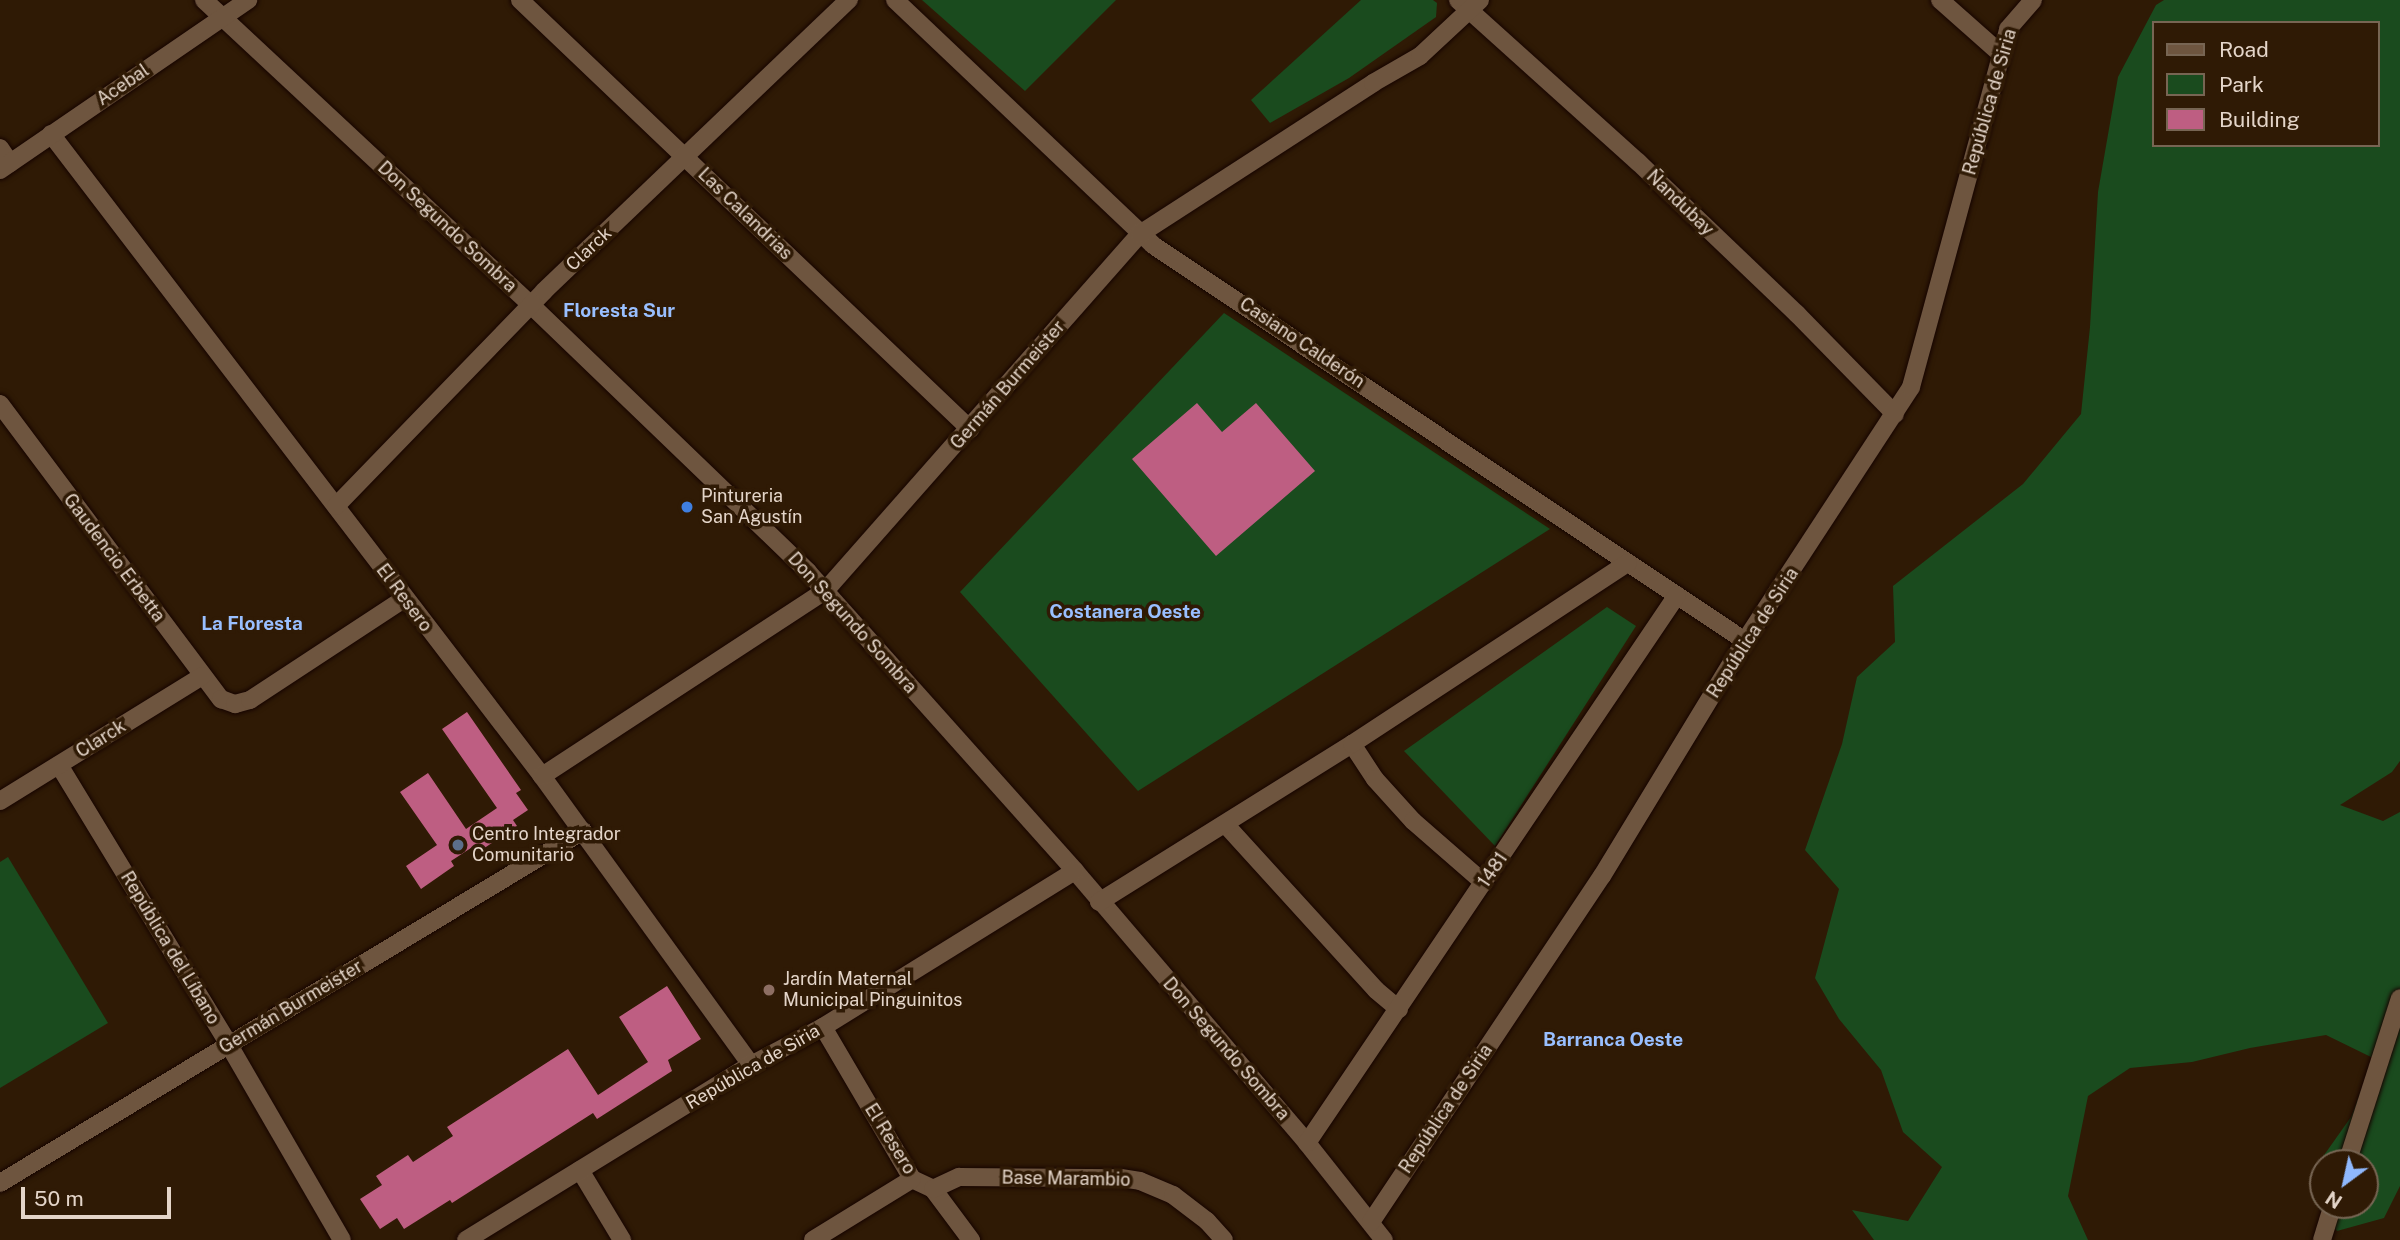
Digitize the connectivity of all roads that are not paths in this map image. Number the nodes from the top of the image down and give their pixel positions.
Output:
1 (204, 0) edge
2 (247, 0) edge
3 (520, 0) edge
4 (849, 0) edge
5 (895, 0) edge
6 (1940, 0) edge
7 (2033, 0) edge
8 (1469, 4) edge
9 (221, 18) junction
10 (2001, 54) junction
11 (51, 134) junction
12 (687, 157) junction
13 (3, 160) edge
14 (1140, 234) junction
15 (531, 305) junction
16 (0, 404) edge
17 (1895, 414) junction
18 (970, 429) junction
19 (336, 506) junction
20 (1628, 563) junction
21 (825, 591) junction
22 (1676, 594) junction
23 (404, 599) junction
24 (1745, 641) junction
25 (202, 676) junction
26 (1352, 744) junction
27 (59, 765) junction
28 (542, 776) junction
29 (0, 801) edge
30 (1225, 824) junction
31 (583, 831) junction
32 (1075, 872) junction
33 (1484, 883) junction
34 (1099, 902) junction
35 (2400, 998) edge
36 (1399, 1009) junction
37 (823, 1027) junction
38 (229, 1045) junction
39 (751, 1065) junction
40 (1307, 1143) junction
41 (2351, 1149) edge
42 (580, 1170) junction
43 (912, 1179) junction
44 (0, 1183) edge
45 (933, 1189) junction
46 (2329, 1219) edge
47 (1371, 1222) junction
48 (342, 1240) edge
49 (466, 1240) edge
50 (622, 1240) edge
51 (813, 1240) edge
52 (971, 1240) edge
53 (1224, 1240) edge
54 (1384, 1240) edge
55 (2322, 1240) edge

1 - 9 street, Don Segundo Sombra
2 - 9 street, Acebal
3 - 12 street, Las Calandrias
4 - 12 street, Clarck
5 - 14 street, Casiano Calderón
6 - 10 street
7 - 10 street, República de Siria
8 - 14 street, Germán Burmeister
8 - 17 street, Ñandubay
9 - 11 street, Acebal
9 - 15 street, Don Segundo Sombra
10 - 17 street, República de Siria
11 - 13 street, Acebal
11 - 19 street, El Resero
12 - 15 street, Clarck
12 - 18 street, Las Calandrias
14 - 18 street, Germán Burmeister
14 - 20 street, Casiano Calderón
15 - 19 street, Clarck
15 - 21 street, Don Segundo Sombra
16 - 25 street, Gaudencio Erbetta
17 - 24 street, República de Siria
18 - 21 street, Germán Burmeister
19 - 23 street, El Resero
20 - 22 street, Casiano Calderón
20 - 26 street
21 - 28 street, Germán Burmeister
21 - 32 street, Don Segundo Sombra
22 - 24 street, Casiano Calderón
22 - 33 street, 1481
23 - 25 street, Gaudencio Erbetta
23 - 28 street, El Resero
24 - 47 street, República de Siria
25 - 27 street, Clarck
26 - 30 street
26 - 33 street
27 - 29 street, Clarck
27 - 38 street, República del Líbano
28 - 31 street, El Resero
30 - 34 street
30 - 36 street
31 - 38 street, Germán Burmeister
31 - 39 street, El Resero
32 - 34 street, Don Segundo Sombra
32 - 37 street, República de Siria
33 - 36 street, 1481
34 - 40 street, Don Segundo Sombra
35 - 41 street
36 - 40 street, 1481
37 - 39 street, República de Siria
37 - 43 street, El Resero
38 - 44 street, Germán Burmeister
38 - 48 street, República del Líbano
39 - 42 street, República de Siria
40 - 47 street, Don Segundo Sombra
42 - 49 street, República de Siria
42 - 50 street
43 - 45 street, El Resero
43 - 51 street
45 - 52 street, El Resero
45 - 53 street, Base Marambio
46 - 55 street
47 - 54 street, Don Segundo Sombra

